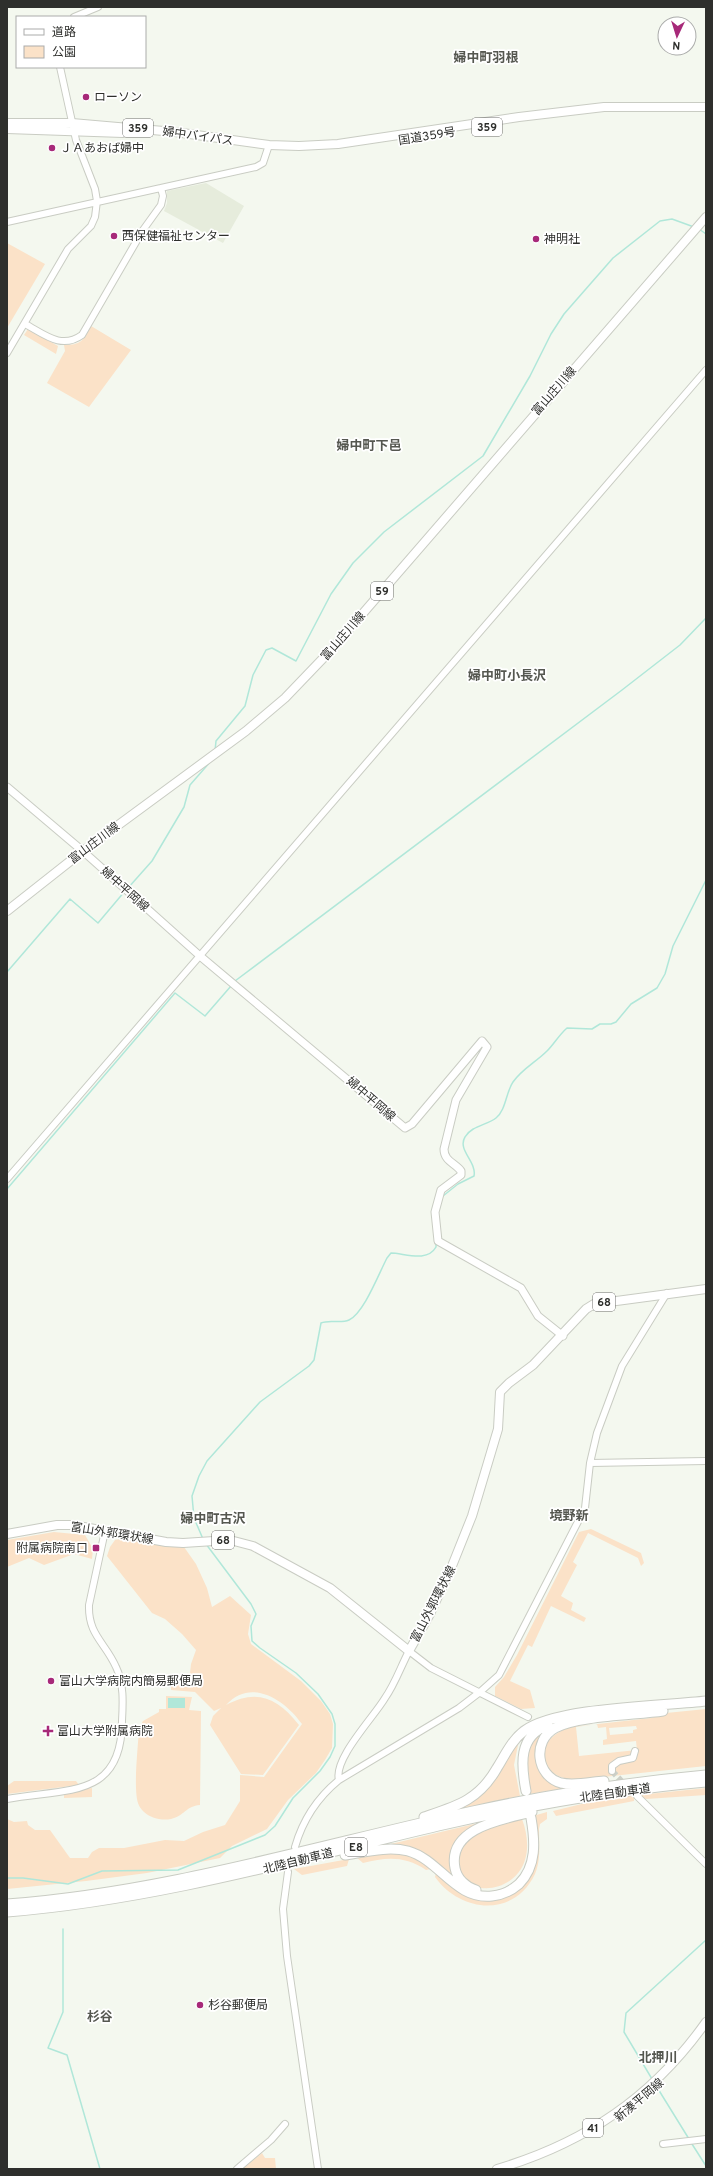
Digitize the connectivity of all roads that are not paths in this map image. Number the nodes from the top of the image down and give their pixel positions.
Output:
1 (98, 7) edge
2 (76, 16) edge
3 (60, 68) edge
4 (706, 107) edge
5 (706, 112) edge
6 (7, 123) edge
7 (73, 126) junction
8 (7, 128) edge
9 (268, 148) junction
10 (161, 188) junction
11 (97, 201) junction
12 (706, 217) edge
13 (7, 222) edge
14 (25, 324) junction
15 (7, 353) edge
16 (706, 370) edge
17 (7, 787) edge
18 (83, 851) junction
19 (7, 911) edge
20 (200, 956) junction
21 (7, 1179) edge
22 (706, 1289) edge
23 (667, 1293) junction
24 (563, 1336) junction
25 (706, 1461) edge
26 (590, 1463) junction
27 (105, 1531) junction
28 (7, 1534) edge
29 (409, 1651) junction
30 (480, 1692) junction
31 (706, 1702) edge
32 (706, 1706) edge
33 (528, 1717) dead end
34 (547, 1720) junction
35 (575, 1722) junction
36 (635, 1751) dead end
37 (612, 1771) dead end
38 (706, 1774) edge
39 (339, 1780) junction
40 (706, 1782) edge
41 (592, 1796) junction
42 (637, 1796) dead end
43 (7, 1799) edge
44 (348, 1841) junction
45 (295, 1847) dead end
46 (706, 1864) edge
47 (288, 1872) dead end
48 (233, 1876) junction
49 (7, 1904) edge
50 (7, 1912) edge
51 (706, 2022) edge
52 (706, 2031) edge
53 (285, 2124) dead end
54 (706, 2139) edge
55 (663, 2144) dead end
56 (237, 2169) edge
57 (318, 2169) edge
58 (497, 2169) edge
59 (514, 2169) edge

1 - 2 street
3 - 7 street
4 - 9 main road, 国道359号 / 359
5 - 9 main road, 国道359号 / 359
6 - 7 main road, 婦中バイパス / 359
7 - 8 main road, 婦中バイパス / 359
7 - 9 main road, 婦中バイパス / 359
7 - 11 street
9 - 10 street
10 - 11 street
10 - 14 street
11 - 13 street
11 - 14 street
12 - 18 main road, 富山庄川線 / 59
14 - 15 street
16 - 20 street
17 - 18 main road, 婦中平岡線
18 - 19 main road, 富山庄川線 / 59
18 - 20 main road, 婦中平岡線
20 - 21 street
20 - 24 main road, 婦中平岡線
22 - 23 main road, 富山外郭環状線 / 68
23 - 24 main road, 富山外郭環状線 / 68
23 - 26 street
24 - 29 main road, 富山外郭環状線 / 68
25 - 26 street
26 - 30 street
27 - 28 main road, 富山外郭環状線 / 68
27 - 29 main road, 富山外郭環状線 / 68
27 - 43 street
29 - 30 street
29 - 39 street
30 - 33 street
30 - 39 street
31 - 34 highway
32 - 35 highway
34 - 35 highway
34 - 44 highway
35 - 38 highway
36 - 37 street
38 - 44 highway, 北陸自動車道 / E8
39 - 45 street
40 - 41 highway, 北陸自動車道 / E8
41 - 48 highway, 北陸自動車道 / E8
41 - 48 highway
42 - 46 street
44 - 49 highway, 北陸自動車道 / E8
47 - 57 street
48 - 50 highway, 北陸自動車道 / E8
51 - 58 main road, 新湊平岡線 / 41
52 - 59 main road, 新湊平岡線 / 41
53 - 56 street
54 - 55 street

